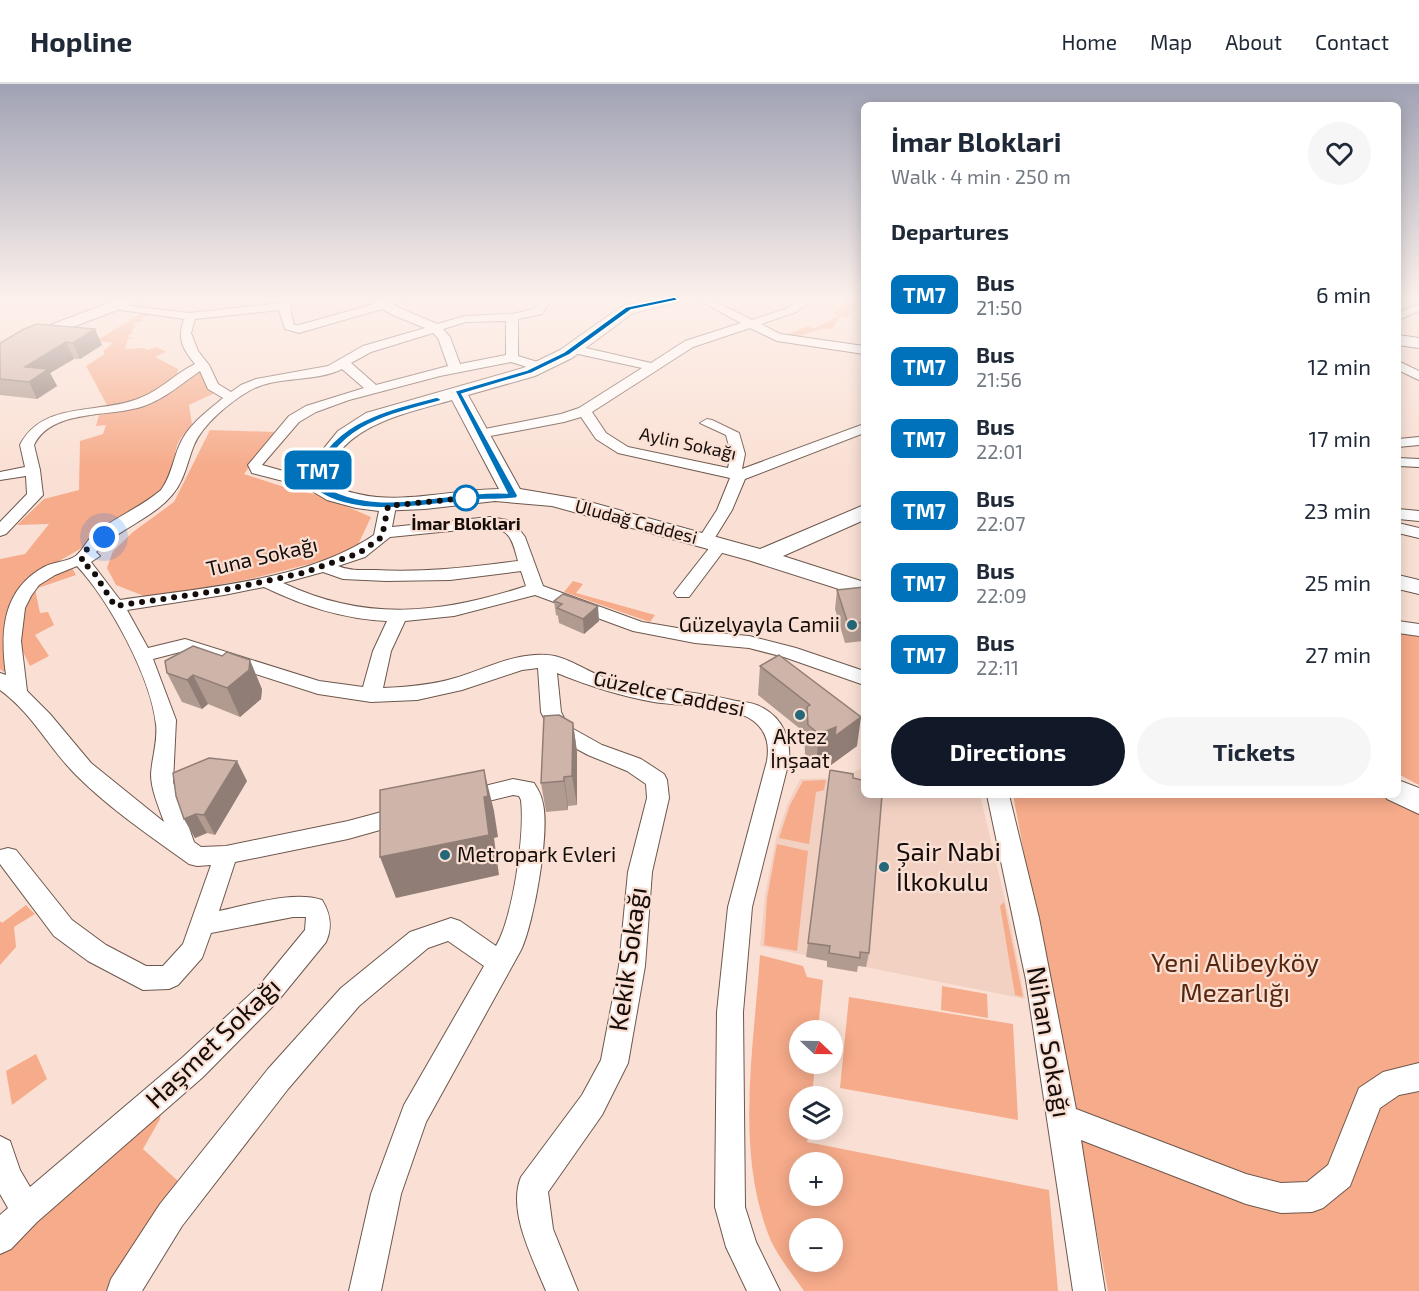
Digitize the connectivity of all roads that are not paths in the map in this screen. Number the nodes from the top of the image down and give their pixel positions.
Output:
1 (195, 355) edge
2 (352, 355) edge
3 (451, 355) edge
4 (561, 355) edge
5 (601, 355) edge
6 (671, 355) edge
7 (512, 358) joint
8 (343, 363) junction
9 (203, 365) junction
10 (540, 367) junction
11 (653, 367) junction
12 (1401, 367) edge
13 (455, 368) junction
14 (1419, 376) edge
15 (373, 389) junction
16 (458, 393) junction
17 (231, 398) junction
18 (584, 411) junction
19 (707, 423) dead end
20 (861, 429) edge
21 (480, 434) junction
22 (1401, 462) edge
23 (1419, 463) edge
24 (33, 470) junction
25 (735, 475) junction
26 (0, 476) edge
27 (314, 484) junction
28 (513, 496) junction
29 (388, 506) junction
30 (861, 513) edge
31 (1401, 514) edge
32 (1419, 516) edge
33 (1401, 529) edge
34 (0, 531) edge
35 (382, 533) junction
36 (1419, 533) edge
37 (712, 543) junction
38 (762, 556) junction
39 (81, 561) junction
40 (526, 565) junction
41 (325, 567) junction
42 (268, 582) junction
43 (1401, 583) edge
44 (1419, 587) edge
45 (535, 589) junction
46 (861, 589) edge
47 (682, 593) dead end
48 (115, 606) junction
49 (399, 614) junction
50 (1401, 627) edge
51 (1419, 630) edge
52 (142, 656) junction
53 (546, 661) junction
54 (861, 677) edge
55 (9, 687) edge
56 (371, 695) junction
57 (1401, 793) edge
58 (999, 798) edge
59 (1419, 802) edge
60 (183, 845) junction
61 (226, 855) junction
62 (8, 856) dead end
63 (204, 924) junction
64 (500, 963) junction
65 (1419, 1077) edge
66 (1063, 1119) junction
67 (0, 1151) edge
68 (26, 1212) junction
69 (0, 1238) edge
70 (123, 1291) edge
71 (365, 1291) edge
72 (562, 1291) edge
73 (764, 1291) edge
74 (1089, 1291) edge

1 - 9 street
2 - 8 street
3 - 13 street
4 - 10 main road
5 - 11 street
6 - 11 street
7 - 10 street
7 - 13 street
8 - 15 street
8 - 17 street
9 - 17 street
9 - 24 street
10 - 16 main road
11 - 18 street
12 - 14 street
13 - 15 street
15 - 27 street
16 - 21 main road
16 - 27 main road
17 - 39 street
18 - 21 street
18 - 25 street, Aylin Sokağı
19 - 25 street
20 - 25 street, Aylin Sokağı
21 - 28 main road
22 - 23 street
24 - 26 street
24 - 34 street
25 - 37 street
27 - 29 main road, Uludağ Caddesi
28 - 29 main road, Uludağ Caddesi
28 - 37 main road, Uludağ Caddesi
29 - 35 street
30 - 38 main road
31 - 32 street
33 - 36 street
35 - 40 street
35 - 41 street, Tuna Sokağı
37 - 38 main road, Uludağ Caddesi
37 - 47 street
38 - 46 main road, Uludağ Caddesi
39 - 48 street
39 - 55 street
40 - 41 street
40 - 45 street
41 - 42 street, Tuna Sokağı
42 - 48 street, Tuna Sokağı
42 - 49 street
43 - 44 main road
45 - 49 street
45 - 54 street
48 - 52 street
49 - 56 street
50 - 51 street
52 - 56 street, Güzelce Caddesi
52 - 60 street
53 - 56 street, Güzelce Caddesi
53 - 72 street, Kekik Sokağı
53 - 73 street, Güzelce Caddesi
55 - 60 street
57 - 59 main road
58 - 66 street, Nihan Sokağı
60 - 61 street
61 - 63 street
61 - 64 street
62 - 63 street
63 - 68 street, Haşmet Sokağı
64 - 70 street
64 - 71 street
65 - 66 street
66 - 74 street, Nihan Sokağı
67 - 68 street
68 - 69 street, Haşmet Sokağı

